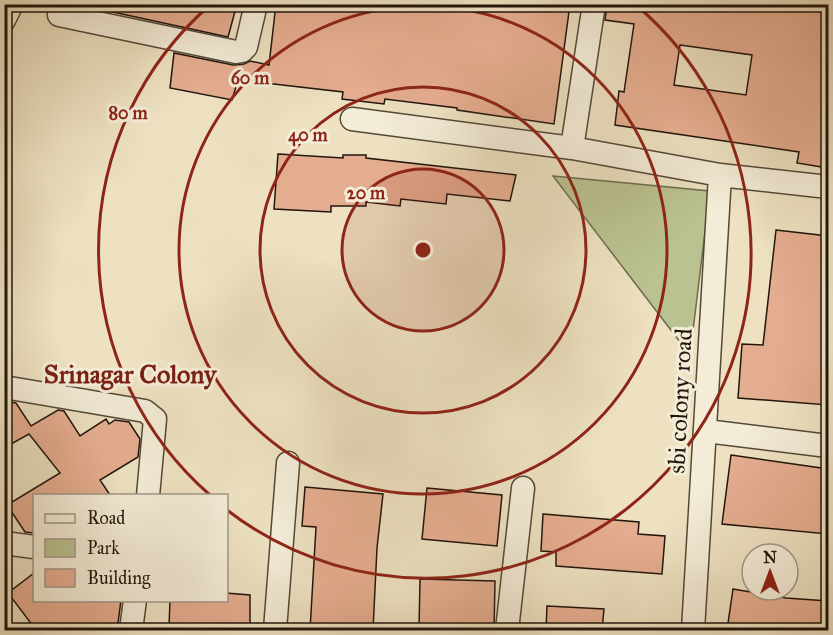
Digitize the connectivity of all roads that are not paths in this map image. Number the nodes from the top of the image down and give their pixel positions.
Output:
1 (12, 4) edge
2 (256, 4) edge
3 (594, 4) edge
4 (59, 15) dead end
5 (4, 20) edge
6 (352, 119) dead end
7 (572, 148) junction
8 (720, 175) junction
9 (828, 188) edge
10 (4, 387) edge
11 (705, 431) junction
12 (828, 446) edge
13 (288, 463) dead end
14 (523, 488) dead end
15 (148, 494) edge
16 (4, 543) edge
17 (33, 547) edge
18 (135, 602) edge
19 (131, 630) edge
20 (275, 630) edge
21 (507, 630) edge
22 (693, 630) edge

1 - 5 street
2 - 4 street
3 - 7 street
6 - 7 street
7 - 8 street
8 - 9 street
8 - 11 street, sbi colony road
10 - 15 street
11 - 12 street
11 - 22 street, sbi colony road
13 - 20 street
14 - 21 street
16 - 17 street
18 - 19 street

